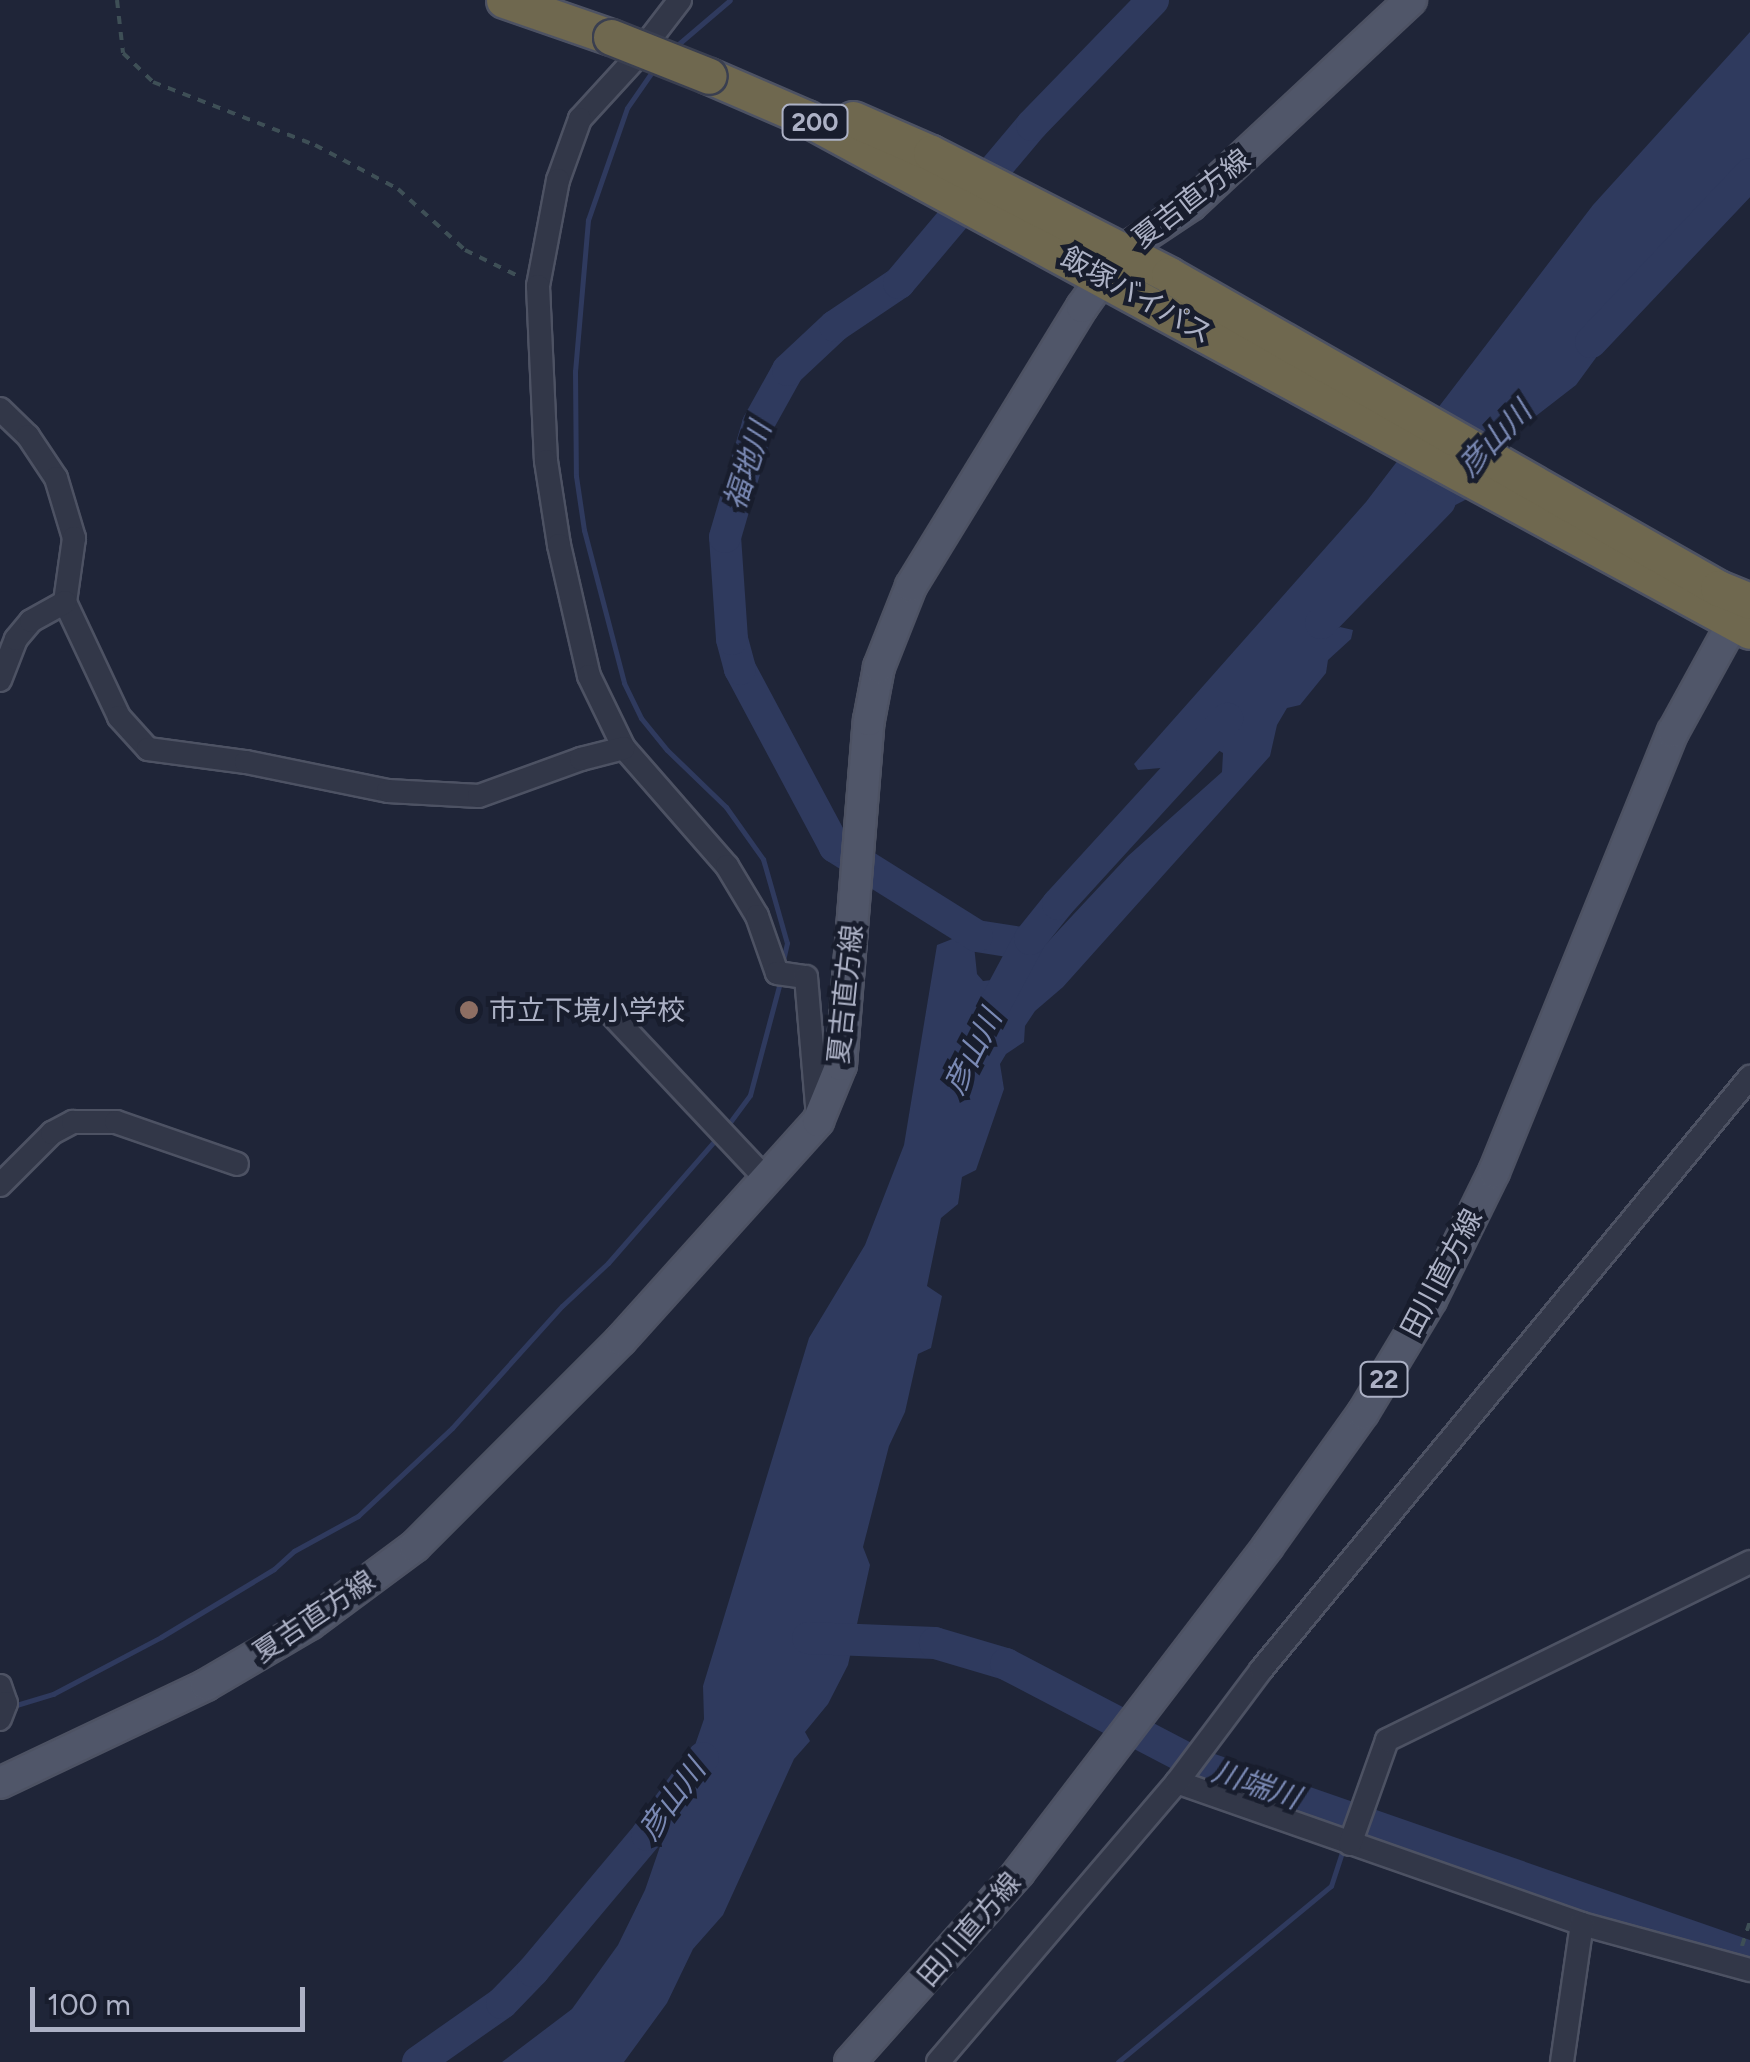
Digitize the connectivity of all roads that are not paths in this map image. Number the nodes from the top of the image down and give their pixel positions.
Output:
1 (504, 0) edge
2 (573, 0) edge
3 (680, 0) edge
4 (1411, 0) edge
5 (619, 30) junction
6 (1112, 264) junction
7 (0, 409) edge
8 (65, 602) junction
9 (1736, 606) edge
10 (0, 680) edge
11 (624, 748) junction
12 (612, 1016) dead end
13 (1750, 1078) edge
14 (818, 1121) junction
15 (237, 1164) dead end
16 (767, 1180) junction
17 (0, 1184) edge
18 (1750, 1562) edge
19 (0, 1686) edge
20 (0, 1719) edge
21 (1177, 1782) junction
22 (0, 1784) edge
23 (1350, 1844) junction
24 (1582, 1924) junction
25 (1744, 1969) edge
26 (850, 2062) edge
27 (938, 2062) edge
28 (1562, 2062) edge

1 - 5 highway, 200
2 - 5 highway, 200
3 - 11 street
4 - 6 main road, 夏吉直方線
5 - 6 highway, 200
6 - 9 highway, 200
6 - 14 main road, 夏吉直方線
7 - 8 street
8 - 10 street
8 - 11 street
9 - 26 main road, 田川直方線 / 22
11 - 14 street
12 - 16 street
13 - 21 street
14 - 16 main road, 夏吉直方線
15 - 17 street
16 - 22 main road, 夏吉直方線
18 - 23 street
19 - 20 street
21 - 23 street
21 - 27 street
23 - 24 street
24 - 25 street
24 - 28 street

